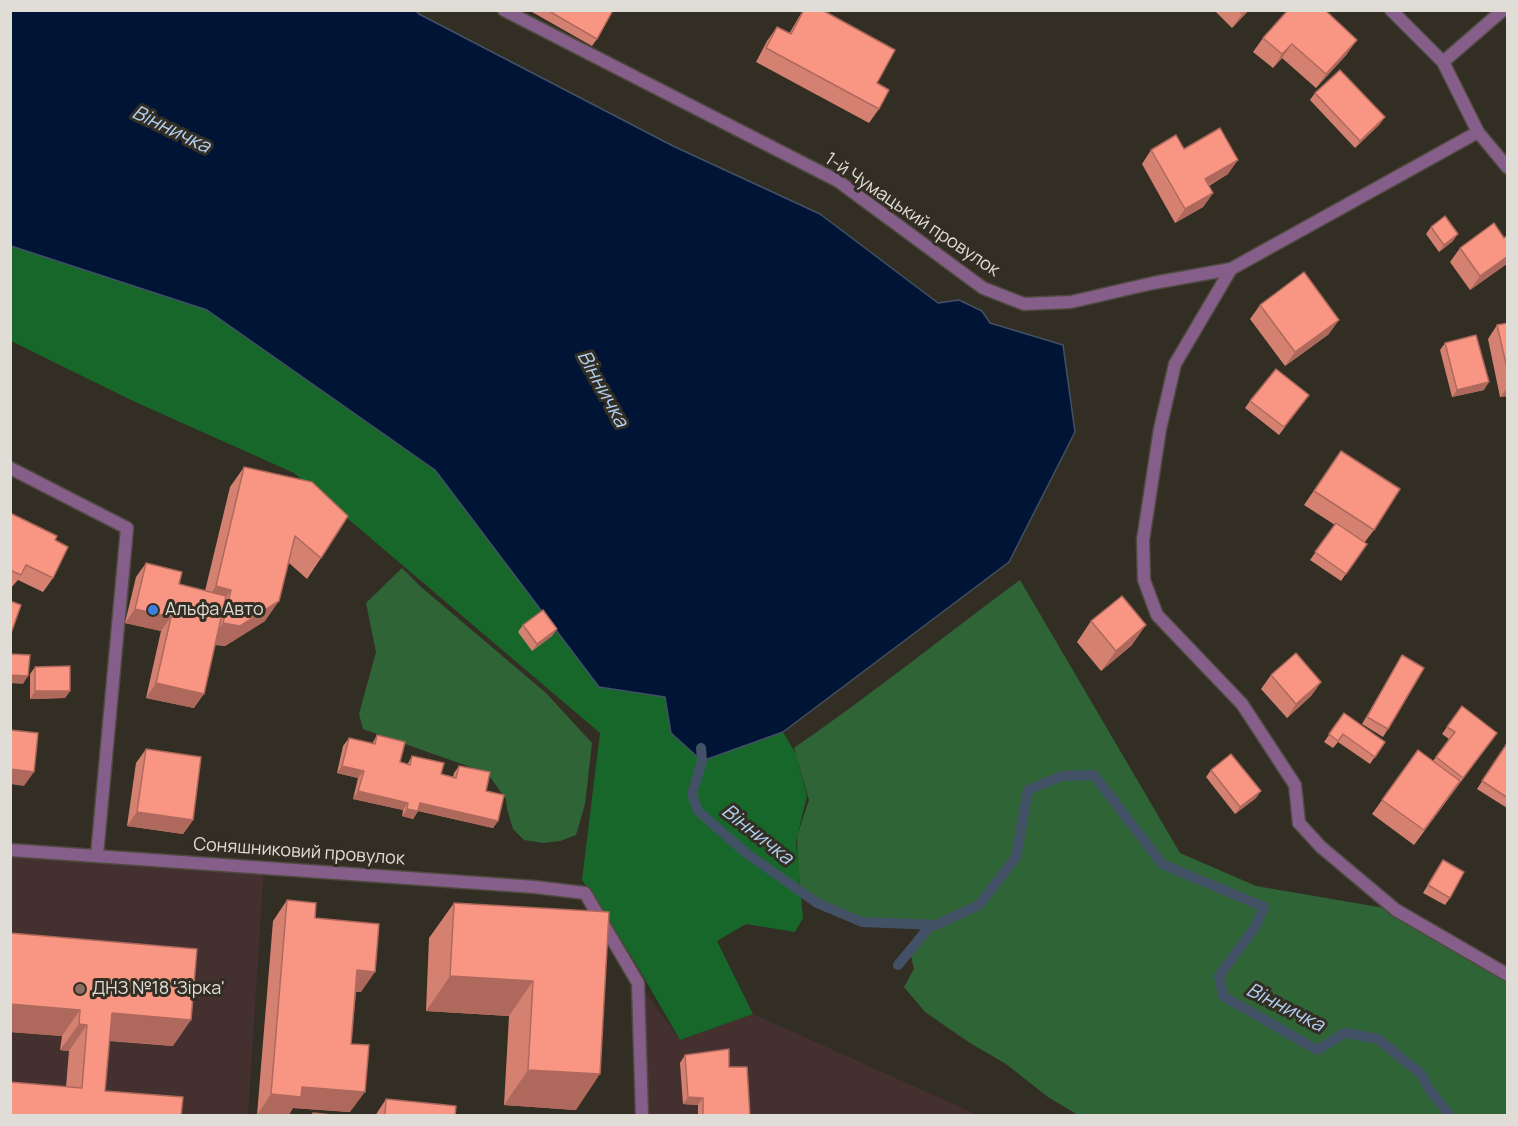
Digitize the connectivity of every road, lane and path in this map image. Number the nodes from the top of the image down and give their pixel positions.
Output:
1 (504, 10) edge
2 (1391, 10) edge
3 (1503, 10) edge
4 (1443, 62) junction
5 (1478, 132) junction
6 (1508, 168) edge
7 (1231, 269) junction
8 (10, 468) edge
9 (10, 850) edge
10 (97, 855) junction
11 (1508, 975) edge
12 (642, 1116) edge

1 - 7 street, 1-й Чумацький провулок
2 - 4 street
3 - 4 street
4 - 5 street
5 - 6 street
5 - 7 street, 1-й Чумацький провулок
7 - 11 street
8 - 10 street
9 - 10 street, Соняшниковий провулок
10 - 12 street, Соняшниковий провулок

